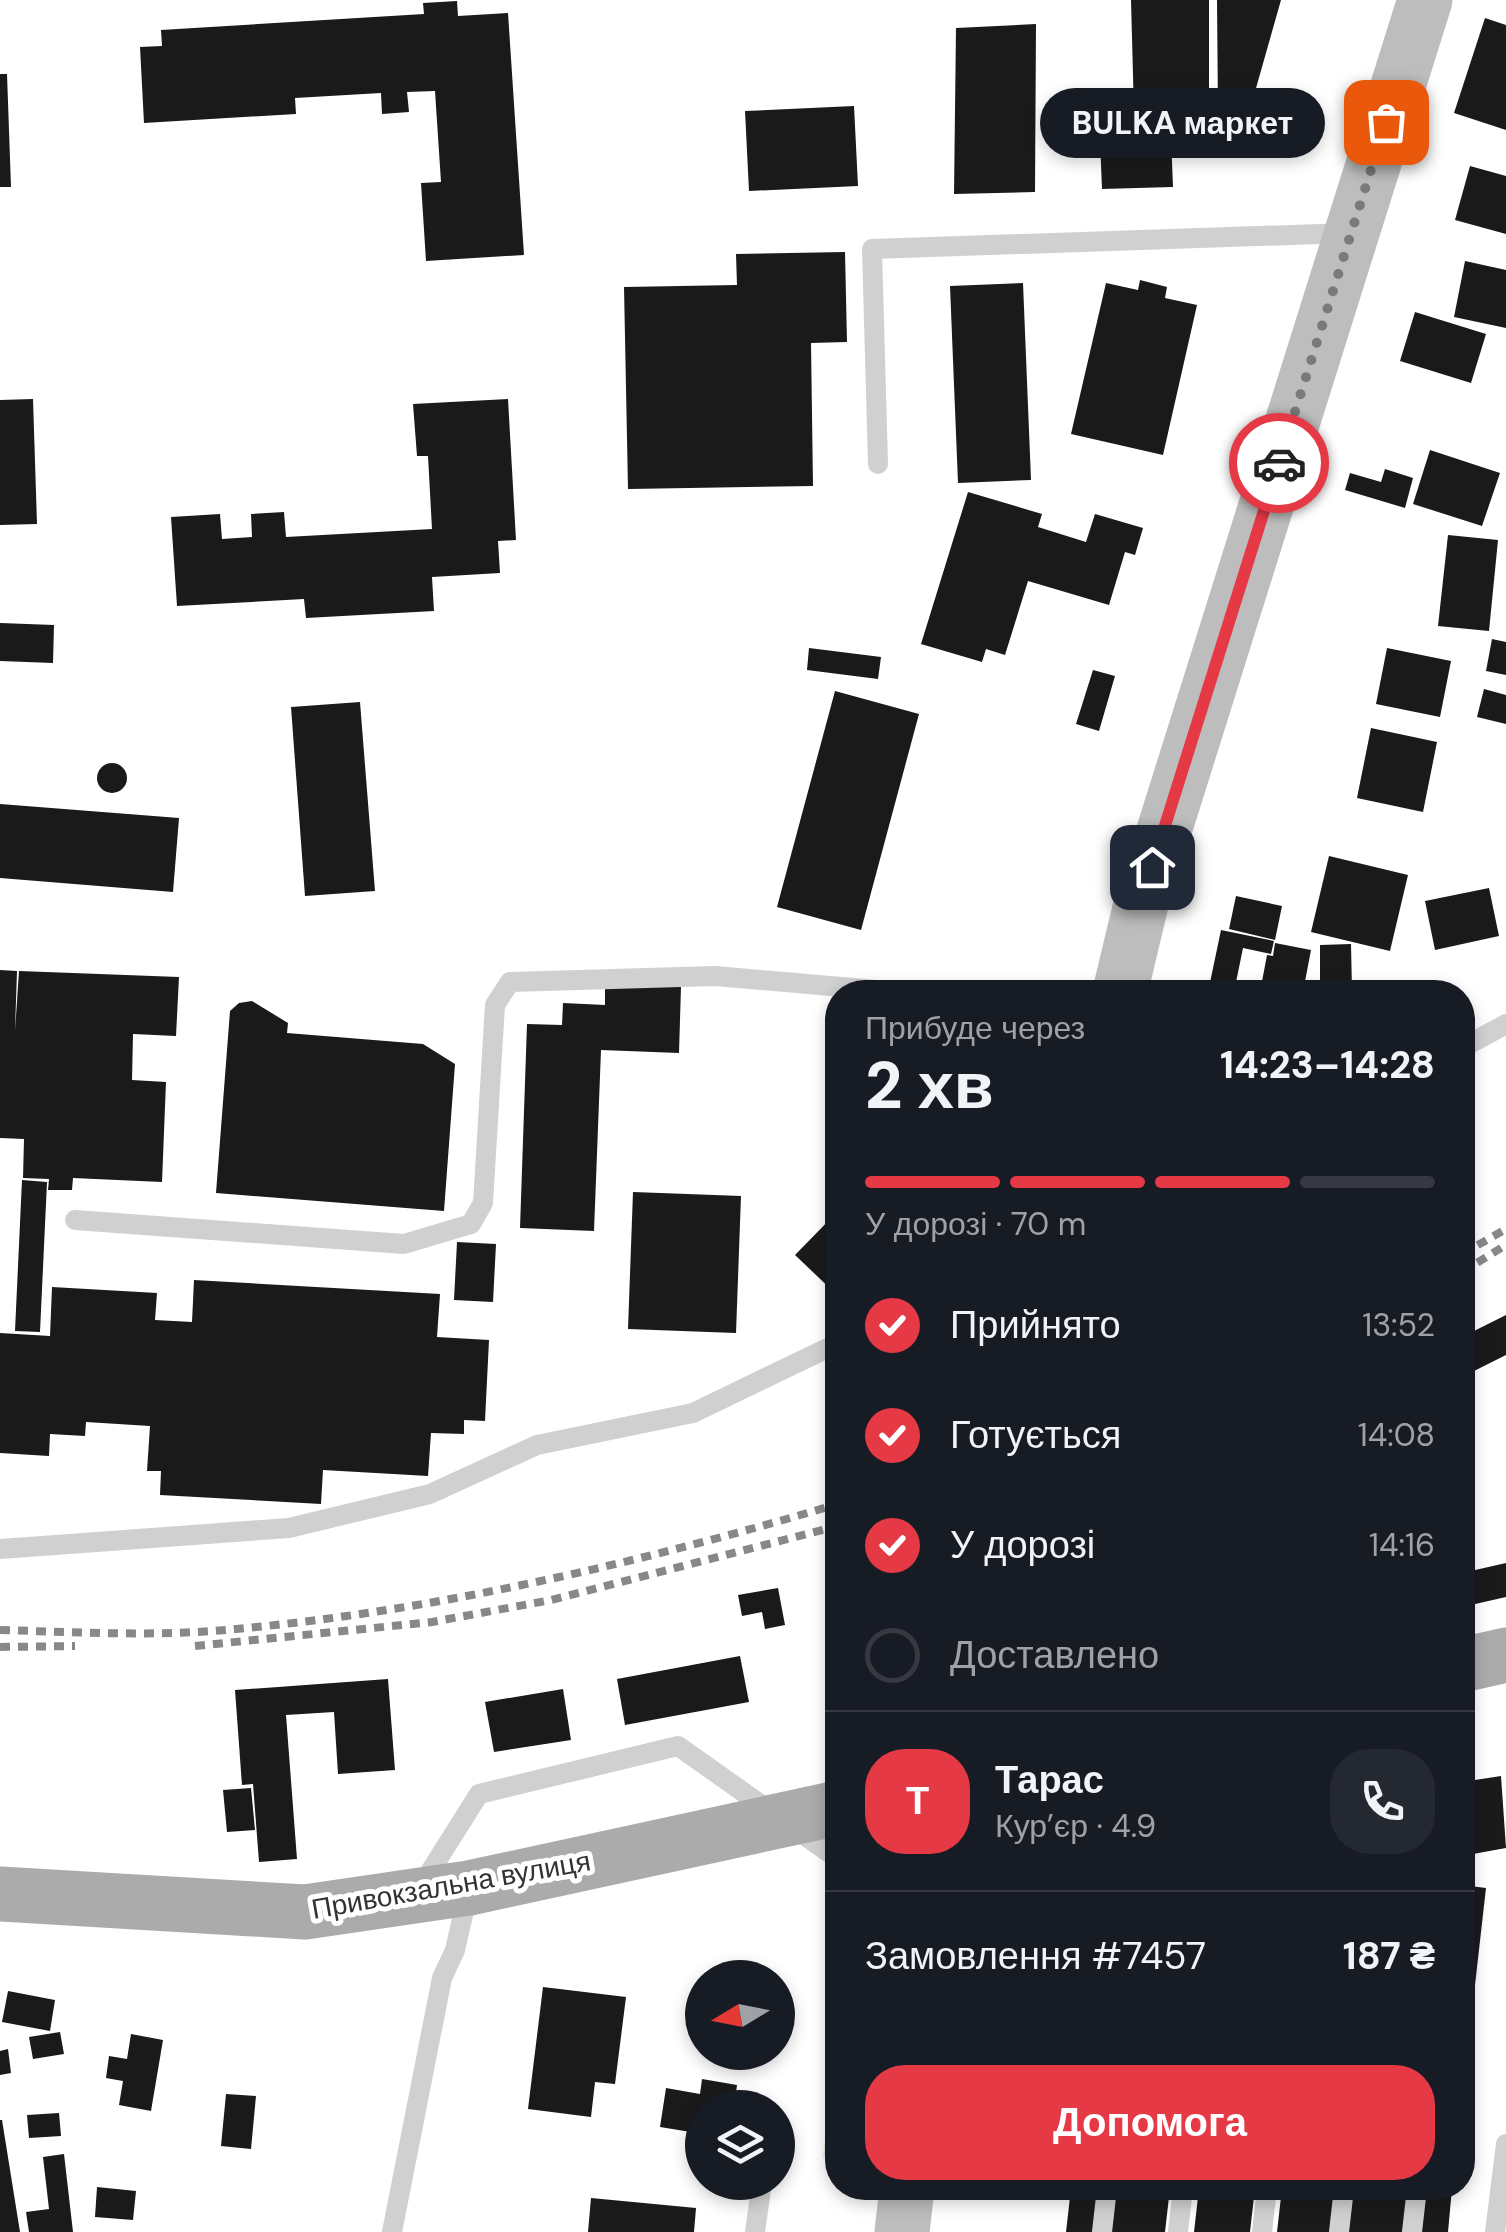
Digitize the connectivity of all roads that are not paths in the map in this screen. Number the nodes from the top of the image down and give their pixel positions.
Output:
1 (1425, 0) edge
2 (1351, 233) junction
3 (878, 464) dead end
4 (1123, 980) edge
5 (825, 986) edge
6 (1506, 1024) edge
7 (1475, 1041) edge
8 (76, 1220) dead end
9 (825, 1350) edge
10 (0, 1550) edge
11 (1506, 1657) edge
12 (1475, 1663) edge
13 (825, 1811) edge
14 (780, 1821) junction
15 (825, 1850) edge
16 (470, 1888) junction
17 (0, 1894) edge
18 (415, 1896) junction
19 (1506, 2144) edge
20 (759, 2200) edge
21 (906, 2200) edge
22 (1106, 2200) edge
23 (1182, 2200) edge
24 (1266, 2200) edge
25 (1343, 2200) edge
26 (1416, 2200) edge
27 (392, 2232) edge
28 (755, 2232) edge
29 (902, 2232) edge
30 (1102, 2232) edge
31 (1178, 2232) edge
32 (1262, 2232) edge
33 (1340, 2232) edge
34 (1412, 2232) edge
35 (1495, 2232) edge

1 - 2 main road
2 - 3 lane
2 - 4 main road
5 - 8 lane
6 - 7 lane
9 - 10 lane
11 - 12 main road
13 - 14 main road, Привокзальна вулиця
14 - 15 lane
14 - 16 main road, Привокзальна вулиця
14 - 18 lane
16 - 18 main road, Привокзальна вулиця
16 - 27 lane
17 - 18 main road, Привокзальна вулиця
19 - 35 lane
20 - 28 lane
21 - 29 main road
22 - 30 lane
23 - 31 lane
24 - 32 lane
25 - 33 lane
26 - 34 lane

